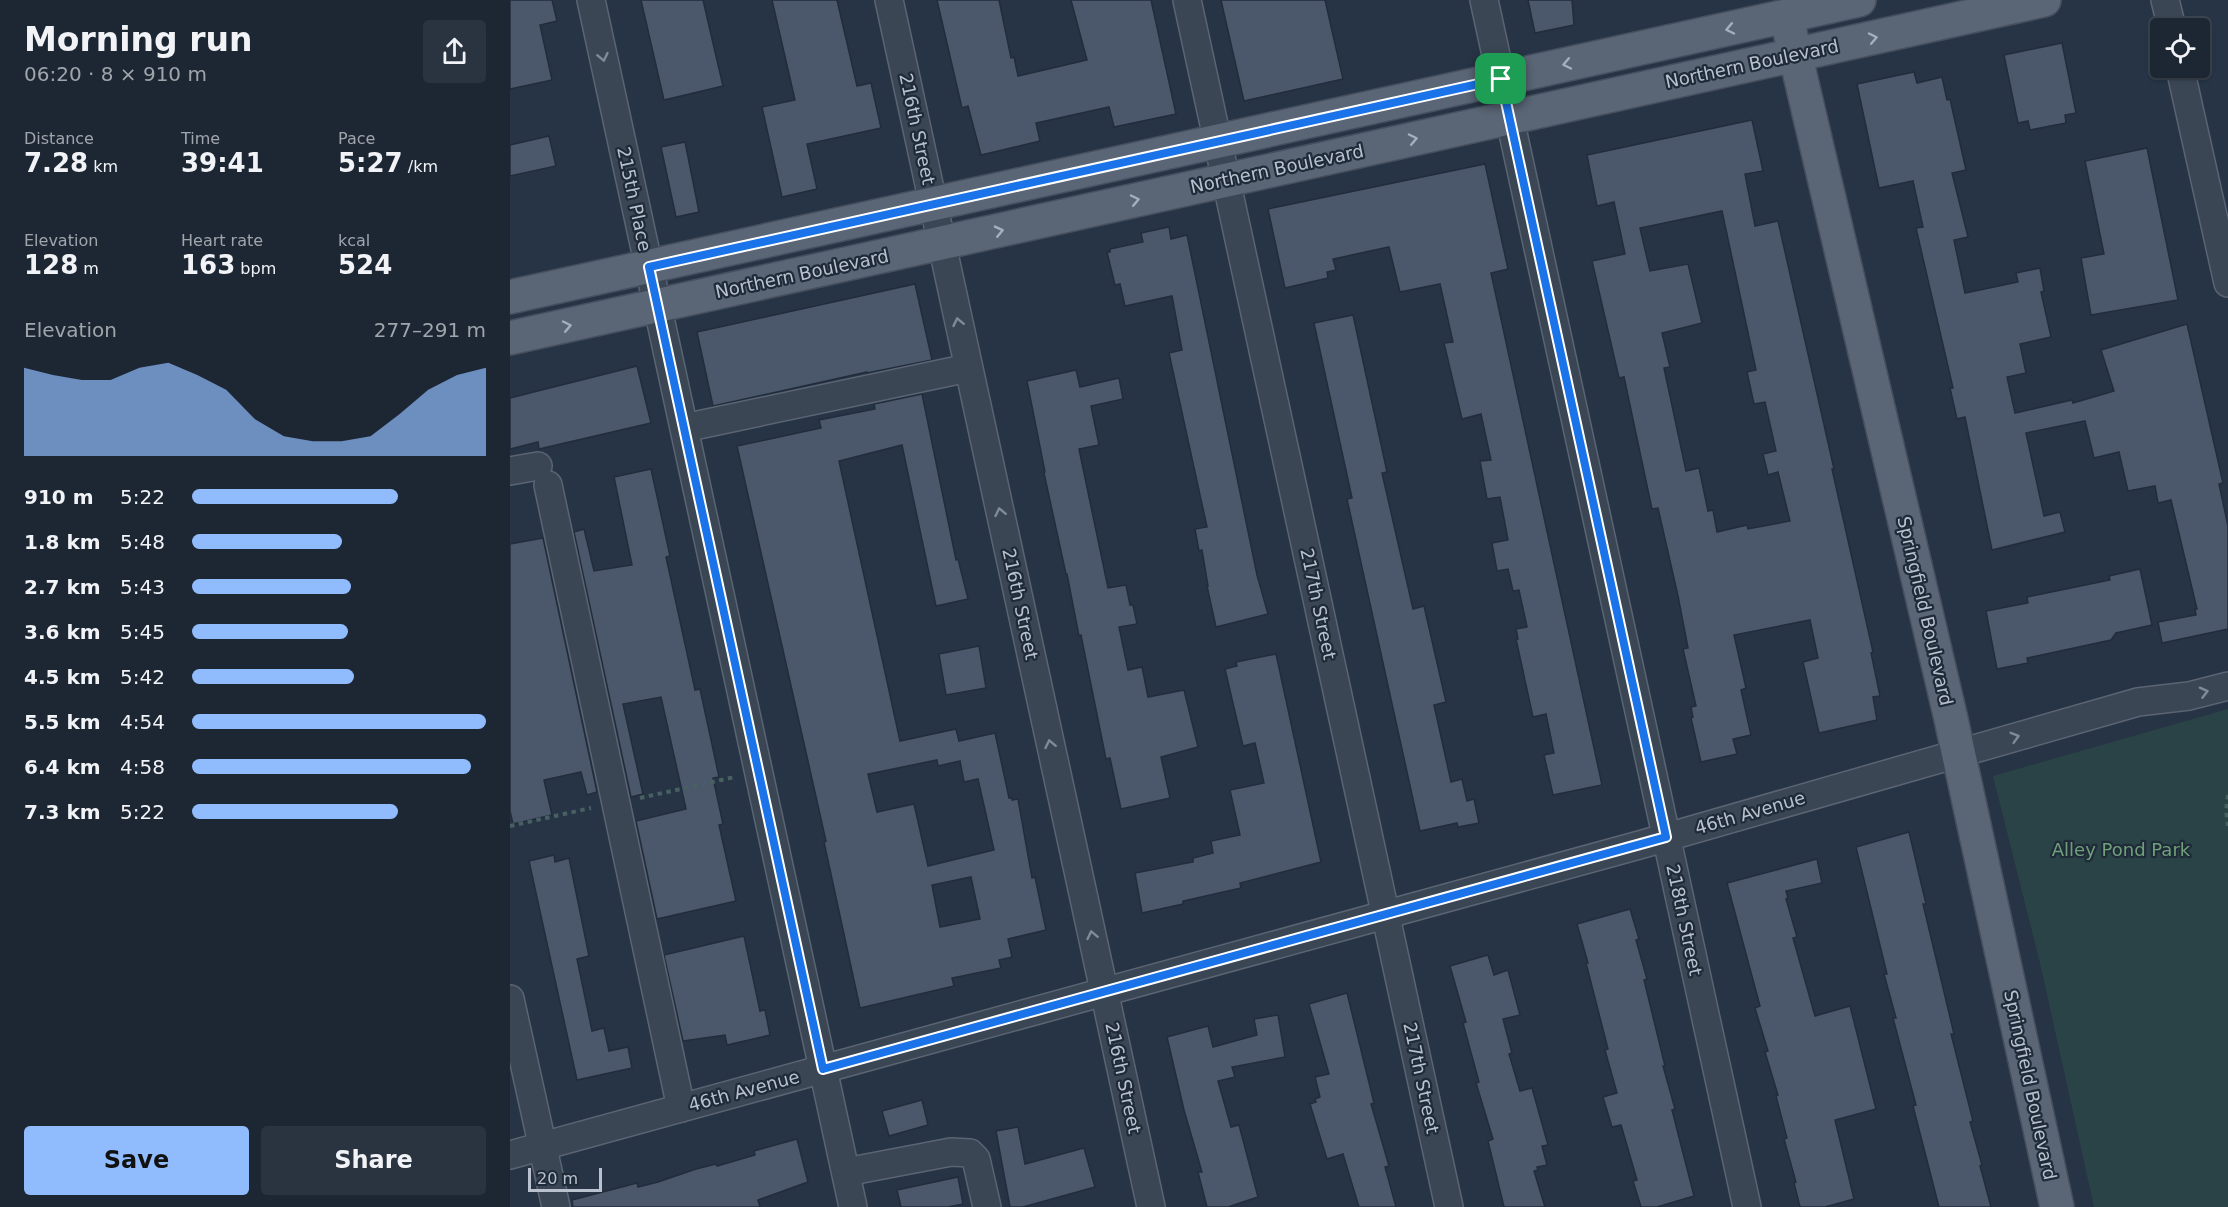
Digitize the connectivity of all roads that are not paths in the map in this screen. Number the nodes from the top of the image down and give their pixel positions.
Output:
1 (591, 0) edge
2 (889, 0) edge
3 (1187, 0) edge
4 (1484, 0) edge
5 (1859, 0) edge
6 (2044, 0) edge
7 (2165, 0) edge
8 (1785, 8) edge
9 (2170, 18) edge
10 (1795, 55) junction
11 (2182, 78) edge
12 (1501, 79) junction
13 (1510, 118) junction
14 (1217, 141) junction
15 (1226, 180) junction
16 (933, 204) junction
17 (942, 243) junction
18 (649, 267) junction
19 (2228, 283) edge
20 (510, 297) edge
21 (657, 306) junction
22 (510, 338) edge
23 (968, 368) junction
24 (684, 428) junction
25 (510, 471) edge
26 (2228, 686) edge
27 (1959, 754) junction
28 (1666, 837) junction
29 (1386, 915) junction
30 (1104, 992) junction
31 (510, 999) edge
32 (513, 1026) edge
33 (823, 1069) junction
34 (681, 1108) junction
35 (543, 1146) junction
36 (510, 1155) edge
37 (846, 1172) junction
38 (556, 1207) edge
39 (853, 1207) edge
40 (987, 1207) edge
41 (1151, 1207) edge
42 (1449, 1207) edge
43 (1747, 1207) edge
44 (2057, 1207) edge

1 -> 18 street, 215th Place
2 - 16 street, 216th Street
3 - 14 street, 217th Street
4 - 12 street, 218th Street
5 - 8 main road
10 -> 6 main road, Northern Boulevard
7 - 9 street
8 - 10 main road, Springfield Boulevard
8 -> 12 main road
10 - 13 main road, Northern Boulevard
10 - 27 main road, Springfield Boulevard
11 - 19 street
12 - 13 street, 218th Street
12 - 14 main road
15 -> 13 main road, Northern Boulevard
13 - 28 street, 218th Street
14 - 15 street, 217th Street
14 - 16 main road
17 -> 15 main road, Northern Boulevard
15 - 29 street, 217th Street
16 - 17 street, 216th Street
16 - 18 main road
17 - 21 main road, Northern Boulevard
23 -> 17 street, 216th Street
18 - 20 main road
18 - 21 street, 215th Place
22 -> 21 main road, Northern Boulevard
21 - 24 street, 215th Place
23 - 24 street
30 -> 23 street, 216th Street
24 - 33 street, 215th Place
25 - 34 street
27 -> 26 street, 46th Avenue
27 - 28 street, 46th Avenue
27 - 44 main road, Springfield Boulevard
28 - 29 street, 46th Avenue
28 - 43 street, 218th Street
29 - 30 street, 46th Avenue
29 - 42 street, 217th Street
30 - 33 street, 46th Avenue
30 - 41 street, 216th Street
31 - 32 street
32 - 35 street
33 - 34 street, 46th Avenue
33 - 37 street, 215th Place
34 - 35 street, 46th Avenue
35 - 36 street, 46th Avenue
35 - 38 street
37 - 39 street, 215th Place
37 - 40 street

